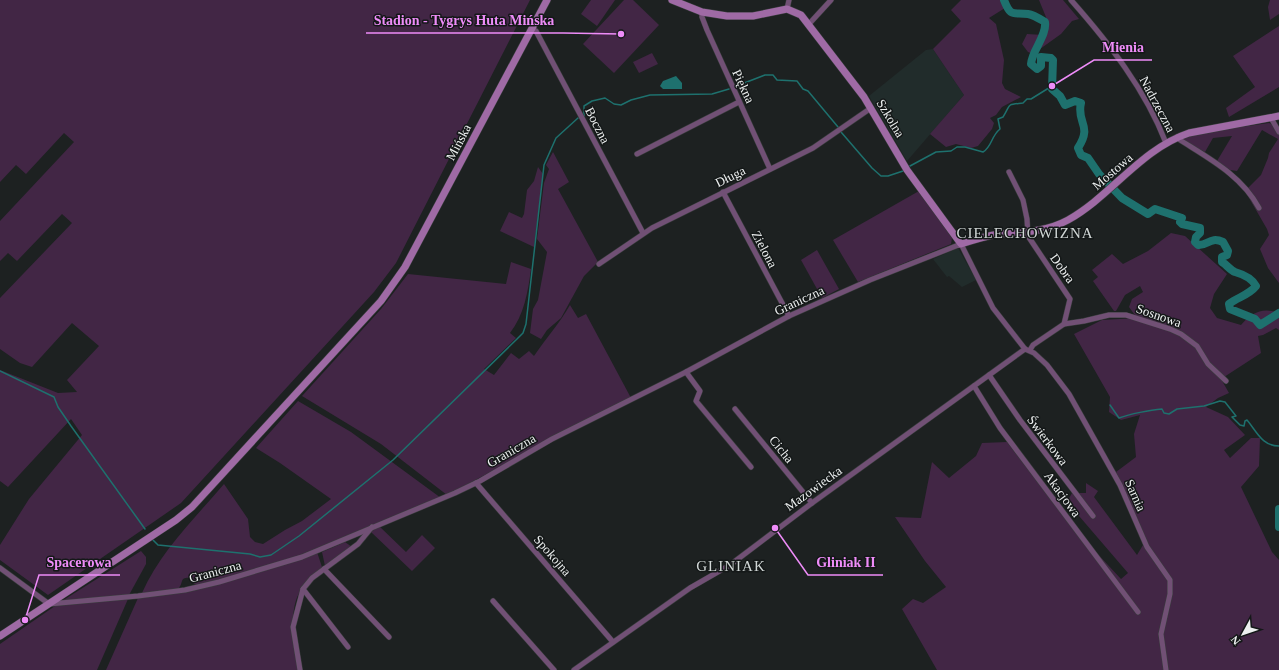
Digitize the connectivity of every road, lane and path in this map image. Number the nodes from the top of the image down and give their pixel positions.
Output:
1 (547, 0) edge
2 (672, 0) edge
3 (789, 0) edge
4 (831, 0) edge
5 (1071, 0) edge
6 (787, 9) junction
7 (702, 12) junction
8 (809, 24) junction
9 (532, 29) junction
10 (739, 102) junction
11 (871, 108) junction
12 (1279, 116) edge
13 (1271, 118) junction
14 (1279, 132) edge
15 (1177, 137) junction
16 (1166, 143) junction
17 (637, 154) dead end
18 (770, 169) junction
19 (1009, 172) dead end
20 (723, 192) junction
21 (1259, 208) dead end
22 (1028, 232) junction
23 (642, 233) junction
24 (960, 244) junction
25 (599, 264) dead end
26 (789, 316) junction
27 (1064, 324) junction
28 (1028, 349) junction
29 (686, 372) junction
30 (989, 375) junction
31 (1226, 381) dead end
32 (974, 386) junction
33 (734, 409) dead end
34 (750, 467) dead end
35 (476, 483) junction
36 (812, 503) junction
37 (1093, 516) dead end
38 (372, 527) junction
39 (0, 568) edge
40 (324, 569) junction
41 (303, 589) junction
42 (493, 601) dead end
43 (49, 604) junction
44 (1138, 612) dead end
45 (0, 636) edge
46 (389, 637) dead end
47 (613, 642) junction
48 (348, 647) dead end
49 (300, 670) edge
50 (554, 670) edge
51 (574, 670) edge
52 (1166, 670) edge

1 - 9 main road, Mińska
2 - 7 main road
3 - 6 street
4 - 8 street
5 - 16 street, Nadrzeczna
6 - 7 main road
6 - 8 main road, Szkolna
7 - 10 street, Piękna
8 - 11 main road, Szkolna
9 - 23 street, Boczna
9 - 43 main road, Mińska
10 - 17 street
10 - 18 street, Piękna
11 - 18 street, Długa
11 - 24 main road, Szkolna
12 - 13 main road, Mostowa
13 - 14 street
13 - 15 main road, Mostowa
15 - 16 main road, Mostowa
15 - 21 street
16 - 22 main road, Mostowa
18 - 20 street, Długa
19 - 22 street, Dobra
20 - 23 street, Długa
20 - 26 street, Zielona
22 - 24 main road, Mostowa
22 - 27 street, Dobra
23 - 25 street, Długa
24 - 26 street, Graniczna
24 - 28 street, Szkolna
26 - 29 street, Graniczna
27 - 28 street
27 - 31 street, Sosnowa
28 - 30 street, Mazowiecka
28 - 52 street, Sarnia
29 - 34 street
29 - 35 street, Graniczna
30 - 32 street, Mazowiecka
30 - 37 street, Świerkowa
32 - 36 street, Mazowiecka
32 - 44 street, Akacjowa
33 - 36 street, Cicha
35 - 38 street, Graniczna
35 - 47 street, Spokojna
36 - 47 street, Mazowiecka
38 - 40 street
38 - 43 street, Graniczna
39 - 43 street
40 - 41 street
40 - 46 street
41 - 48 street
41 - 49 street
42 - 50 street
43 - 45 main road, Mińska
47 - 51 street, Mazowiecka

